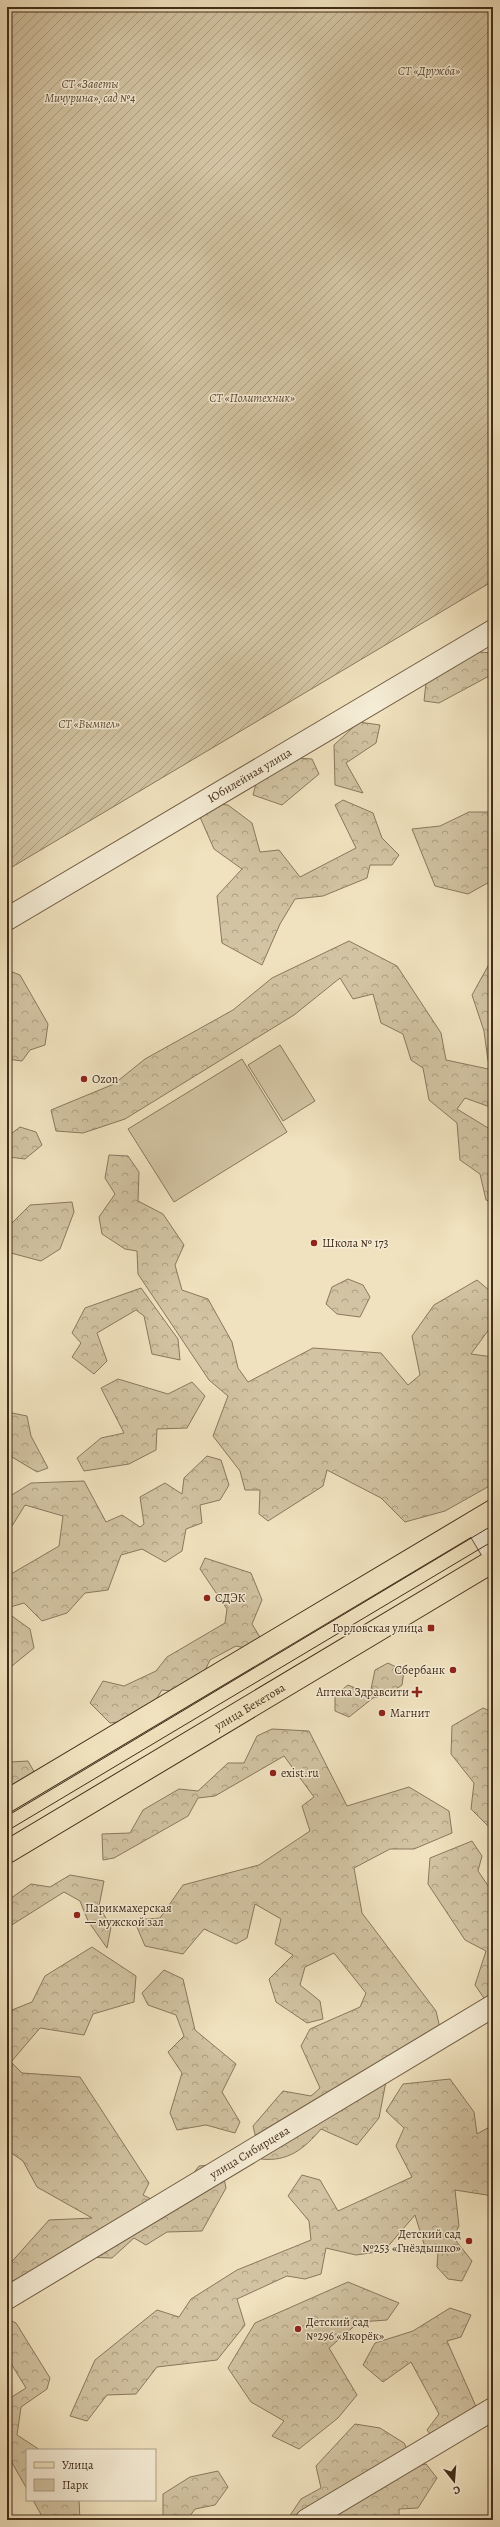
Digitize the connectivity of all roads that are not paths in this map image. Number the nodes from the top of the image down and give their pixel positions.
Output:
1 (493, 631) edge
2 (7, 919) edge
3 (493, 1511) edge
4 (475, 1522) junction
5 (493, 1552) edge
6 (493, 1562) edge
7 (7, 1800) edge
8 (7, 1852) edge
9 (493, 2006) edge
10 (7, 2298) edge
11 (493, 2409) edge
12 (307, 2520) edge

1 - 2 street, Юбилейная улица
3 - 4 main road
4 - 5 street
4 - 7 main road
6 - 8 main road, улица Бекетова
9 - 10 street, улица Сибирцева
11 - 12 street

